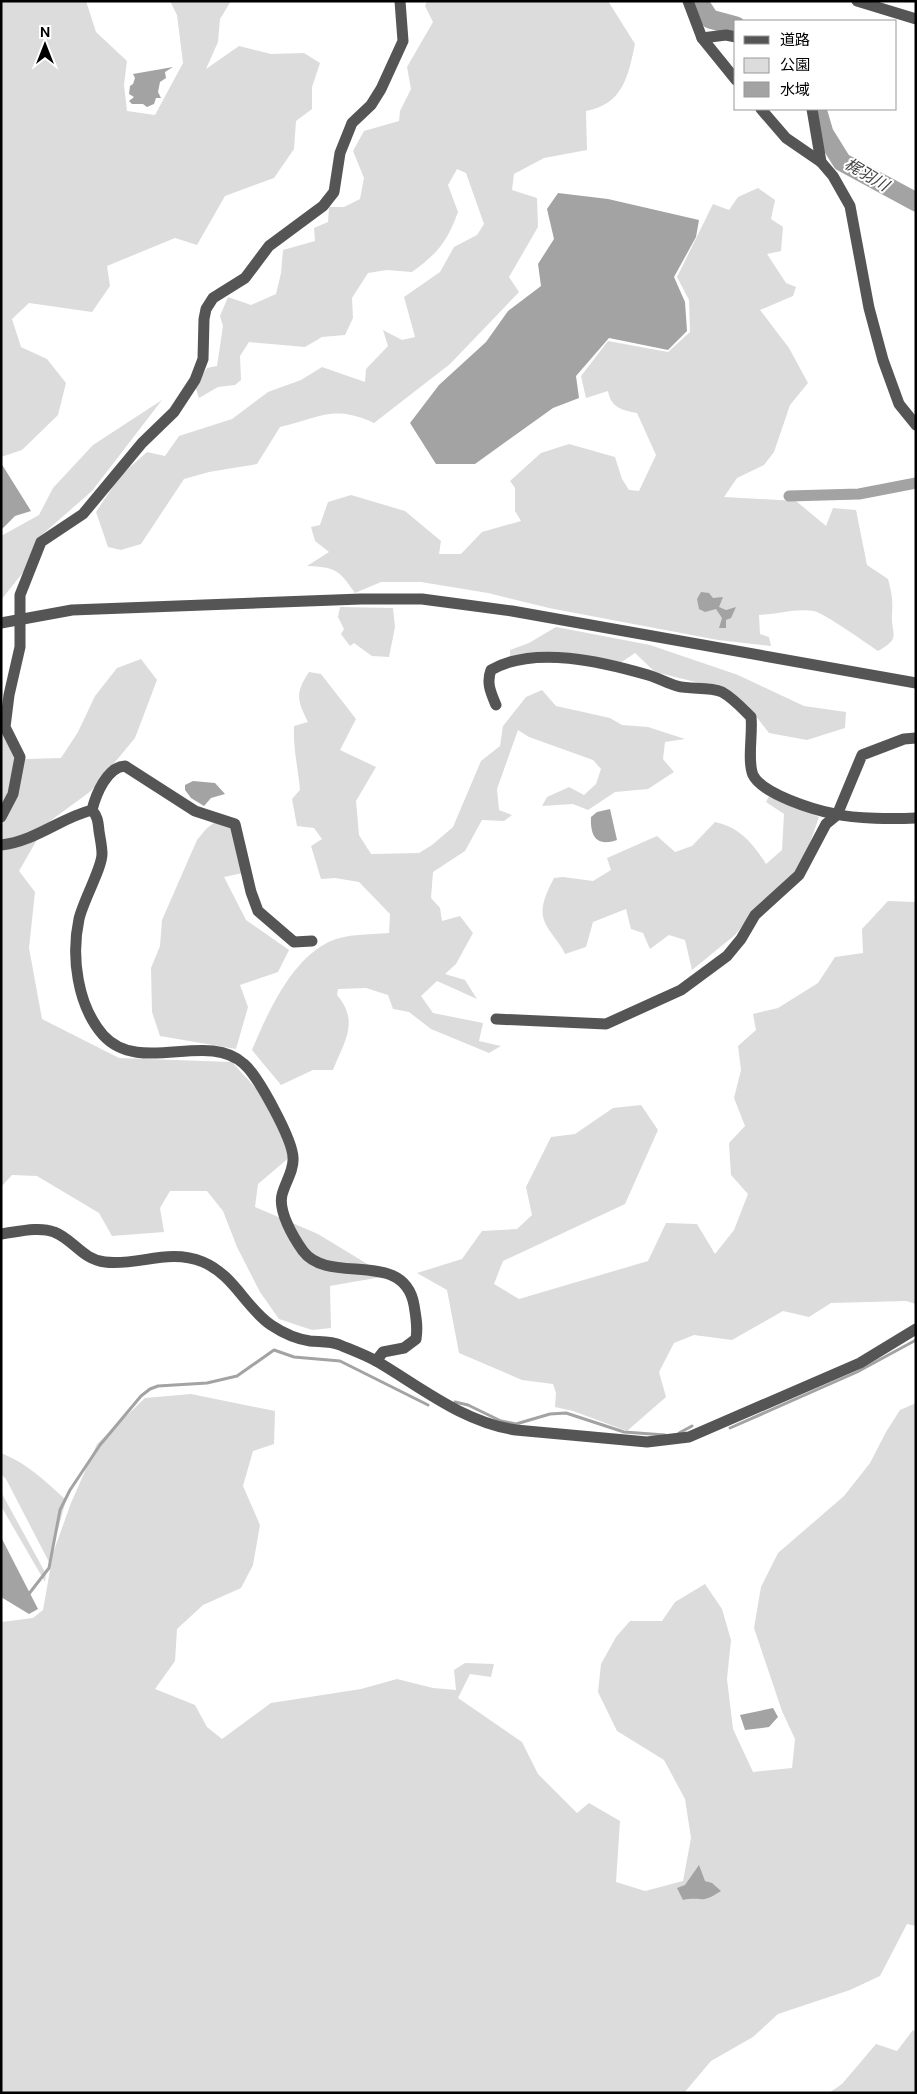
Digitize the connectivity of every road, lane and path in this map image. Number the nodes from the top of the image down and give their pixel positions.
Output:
1 (400, 1) edge
2 (688, 1) edge
3 (857, 1) edge
4 (892, 11) edge
5 (916, 19) edge
6 (734, 37) edge
7 (702, 38) junction
8 (734, 78) edge
9 (762, 110) edge
10 (812, 110) edge
11 (821, 162) junction
12 (916, 425) edge
13 (18, 620) junction
14 (1, 623) edge
15 (916, 683) edge
16 (496, 705) dead end
17 (916, 738) edge
18 (92, 810) junction
19 (837, 815) junction
20 (1, 817) edge
21 (916, 818) edge
22 (1, 846) edge
23 (312, 941) dead end
24 (496, 1019) dead end
25 (1, 1234) edge
26 (916, 1329) edge
27 (376, 1360) junction

1 - 13 street
2 - 7 street
3 - 4 street
4 - 5 street
6 - 7 street
7 - 8 street
9 - 11 street
10 - 11 street
11 - 12 street
13 - 14 street
13 - 15 street
13 - 20 street
16 - 19 street
17 - 19 street
18 - 22 street
18 - 23 street
18 - 27 street
19 - 21 street
19 - 24 street
25 - 27 street
26 - 27 street

